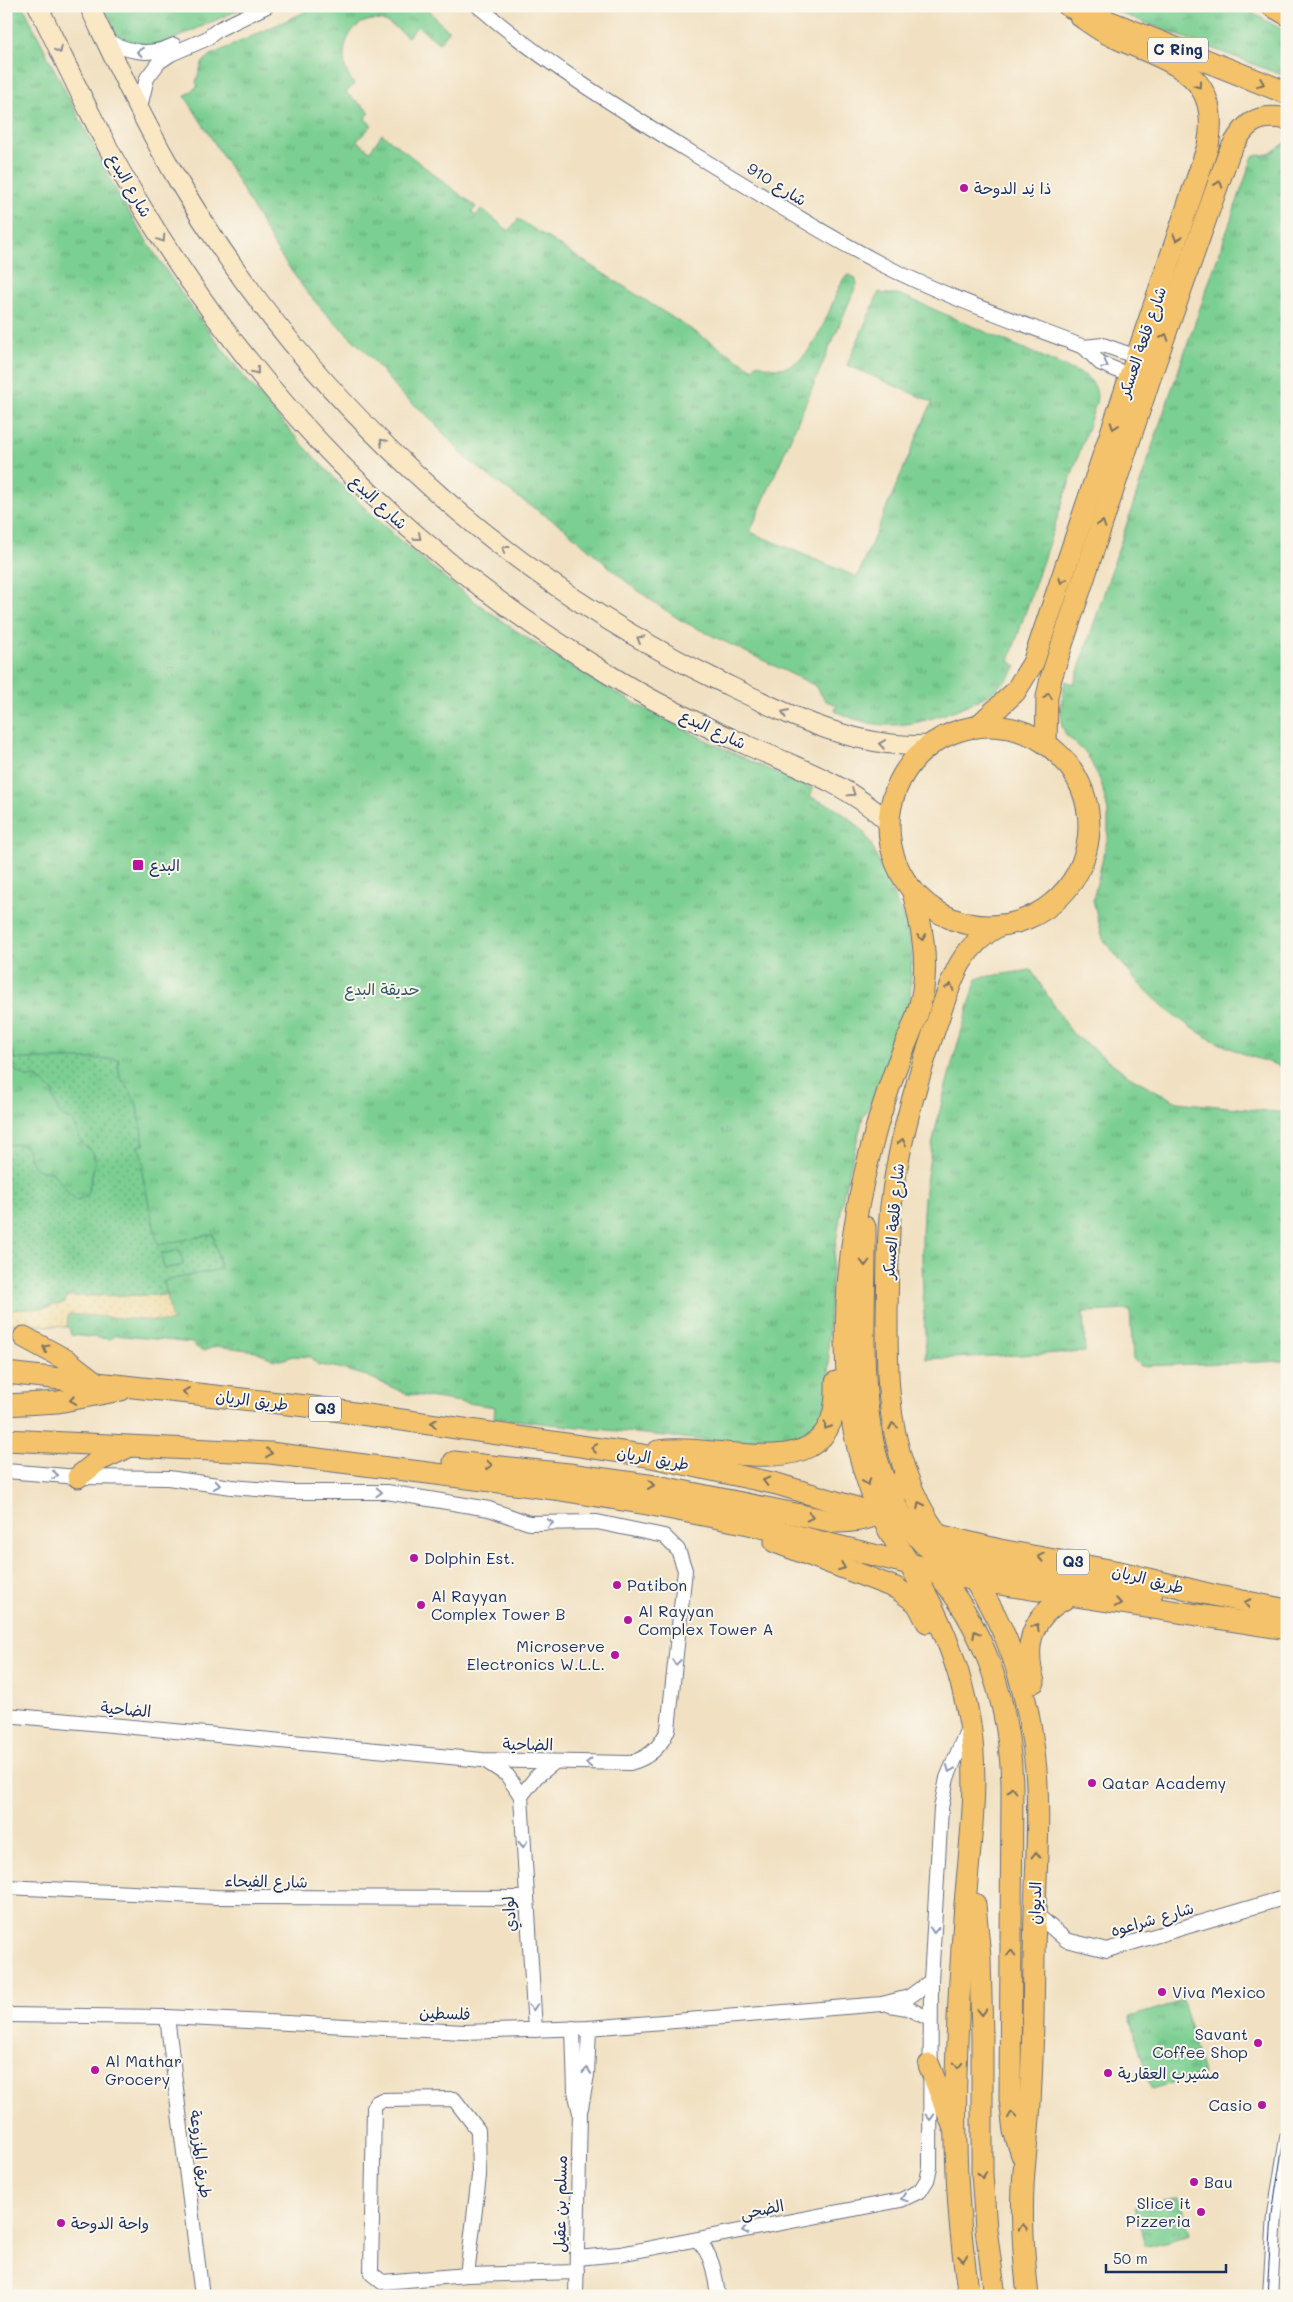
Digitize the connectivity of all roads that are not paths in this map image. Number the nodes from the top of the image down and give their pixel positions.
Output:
1 (38, 6) edge
2 (89, 6) edge
3 (267, 6) edge
4 (478, 6) edge
5 (1069, 6) edge
6 (1273, 6) edge
7 (1287, 14) edge
8 (219, 29) junction
9 (106, 42) junction
10 (1287, 93) edge
11 (139, 111) junction
12 (1287, 119) edge
13 (1084, 347) junction
14 (1138, 367) junction
15 (977, 727) junction
16 (1046, 744) junction
17 (931, 745) junction
18 (889, 823) junction
19 (912, 889) junction
20 (1000, 924) junction
21 (863, 1180) junction
22 (846, 1313) junction
23 (24, 1337) dead end
24 (6, 1372) edge
25 (94, 1381) junction
26 (138, 1386) junction
27 (6, 1406) edge
28 (6, 1440) edge
29 (133, 1446) junction
30 (642, 1455) junction
31 (319, 1458) junction
32 (6, 1470) edge
33 (905, 1473) junction
34 (78, 1477) junction
35 (646, 1504) junction
36 (887, 1507) junction
37 (906, 1524) junction
38 (938, 1535) junction
39 (933, 1562) junction
40 (974, 1580) junction
41 (1208, 1594) junction
42 (1070, 1596) junction
43 (1287, 1610) edge
44 (1287, 1629) edge
45 (960, 1681) junction
46 (6, 1715) edge
47 (970, 1724) junction
48 (1033, 1742) junction
49 (482, 1760) junction
50 (556, 1762) junction
51 (521, 1796) junction
52 (970, 1859) junction
53 (6, 1886) edge
54 (1287, 1897) edge
55 (526, 1898) junction
56 (1035, 1913) junction
57 (931, 1981) junction
58 (882, 2004) junction
59 (6, 2015) edge
60 (167, 2018) junction
61 (930, 2019) junction
62 (573, 2028) junction
63 (589, 2028) junction
64 (535, 2030) junction
65 (929, 2065) junction
66 (580, 2113) junction
67 (956, 2134) junction
68 (1287, 2138) edge
69 (1025, 2162) junction
70 (1281, 2212) edge
71 (697, 2240) junction
72 (577, 2265) junction
73 (467, 2274) junction
74 (202, 2296) edge
75 (576, 2296) edge
76 (718, 2296) edge
77 (968, 2296) edge
78 (996, 2296) edge
79 (1028, 2296) edge
80 (1270, 2296) edge

1 -> 18 main road, شارع البدع
2 - 9 main road
3 - 8 street
4 - 13 street, شارع 910
5 -> 10 highway, C Ring
5 -> 14 main road, شارع قلعة العسكر
6 - 7 highway
8 -> 9 street
8 - 11 street
9 - 11 main road
17 -> 11 main road
14 -> 12 main road, شارع قلعة العسكر
13 - 14 street, شارع 910
13 -> 14 street, شارع 910
14 -> 15 main road, شارع قلعة العسكر
16 -> 14 main road, شارع قلعة العسكر
15 - 16 main road
15 - 17 main road
16 - 20 main road
17 - 18 main road
18 - 19 main road
19 - 20 main road
19 -> 21 main road, شارع قلعة العسكر
33 -> 20 main road, شارع قلعة العسكر
21 - 22 main road, شارع قلعة العسكر
21 -> 36 main road
22 -> 30 main road
22 -> 36 main road, شارع قلعة العسكر
25 -> 23 main road
24 - 25 main road, طريق الريان / Q3
25 - 26 main road, طريق الريان / Q3
26 -> 27 main road
30 -> 26 main road, طريق الريان / Q3
28 - 29 main road, طريق الريان / Q3
29 -> 31 main road, طريق الريان / Q3
29 - 34 main road
36 -> 30 main road, طريق الريان / Q3
31 - 35 main road, طريق الريان / Q3
31 -> 36 main road
32 -> 34 street
33 - 36 main road
38 -> 33 main road, شارع قلعة العسكر
34 -> 50 street, الضاحية
35 - 39 main road, طريق الريان / Q3
35 -> 45 main road
36 - 37 main road, طريق الريان / Q3
36 - 39 main road
37 - 38 main road, طريق الريان / Q3
37 - 39 main road
38 - 39 main road
41 -> 38 main road, طريق الريان / Q3
39 - 40 main road, طريق الريان / Q3
39 - 41 main road
39 - 45 main road
69 -> 39 main road
40 - 42 main road, طريق الريان / Q3
40 - 48 main road, الديوان
43 -> 41 main road, طريق الريان / Q3
42 -> 44 main road, طريق الريان / Q3
48 -> 42 main road
45 - 47 main road
46 - 49 street, الضاحية
47 - 52 main road
47 -> 57 street
56 -> 48 main road, الديوان
49 - 50 street, الضاحية
49 - 51 street
50 - 51 street
51 -> 55 street, لوادي
52 -> 67 main road
52 -> 78 main road
53 - 55 street, شارع الفيحاء
54 - 56 street, شارع شراعوه
55 -> 64 street, لوادي
56 - 69 main road, الديوان
57 - 58 street, فلسطين
57 - 61 street
58 - 61 street, فلسطين
58 - 63 street, فلسطين
59 - 60 street, فلسطين
60 - 64 street, فلسطين
60 - 74 street, طريق المزروعة
61 - 65 street
62 - 63 street, فلسطين
62 - 64 street, فلسطين
62 - 66 street, مسلم بن عقيل
66 -> 63 street, مسلم بن عقيل
65 - 67 main road
65 -> 71 street, الضحى
66 - 72 street, مسلم بن عقيل
67 -> 77 main road
68 - 70 street
79 -> 69 main road, الديوان
70 - 80 street
71 - 72 street, الضحى
71 - 76 street
72 - 73 street, الضحى
72 - 75 street, مسلم بن عقيل
73 - 73 street, الضحى

